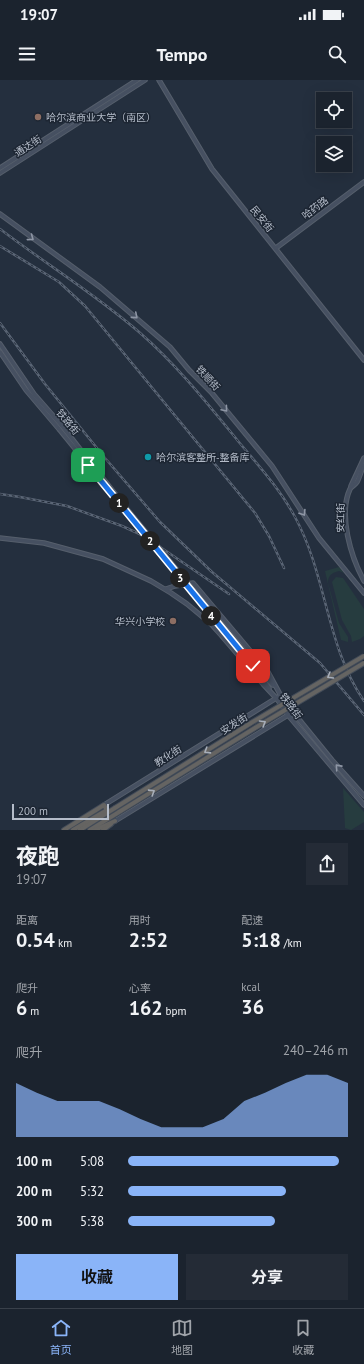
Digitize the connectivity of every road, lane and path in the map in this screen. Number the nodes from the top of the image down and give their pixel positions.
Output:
1 (136, 80) edge
2 (145, 80) edge
3 (159, 80) edge
4 (0, 168) edge
5 (0, 173) edge
6 (364, 182) edge
7 (0, 214) edge
8 (276, 248) junction
9 (0, 344) edge
10 (0, 352) edge
11 (364, 360) edge
12 (61, 428) junction
13 (364, 458) edge
14 (364, 465) edge
15 (351, 487) junction
16 (0, 538) edge
17 (364, 581) edge
18 (166, 589) junction
19 (364, 593) edge
20 (364, 656) edge
21 (364, 663) edge
22 (254, 666) junction
23 (281, 696) junction
24 (277, 699) junction
25 (293, 712) junction
26 (288, 715) junction
27 (364, 796) edge
28 (104, 805) junction
29 (364, 805) edge
30 (108, 811) junction
31 (112, 816) junction
32 (115, 821) junction
33 (64, 830) edge
34 (73, 830) edge
35 (80, 830) edge
36 (90, 830) edge
37 (95, 830) edge
38 (103, 830) edge

1 - 4 main road, 通达街
2 - 5 main road, 通达街
3 - 8 main road, 民安街
6 - 8 main road, 哈药路
7 -> 19 main road, 铁顺街
8 - 11 main road, 民安街
9 - 12 main road, 铁路街
10 - 12 main road, 铁路街
12 - 22 main road, 铁路街, bridge
13 - 15 main road
14 - 15 main road, 安红街
15 - 17 main road, 安红街
16 - 18 main road, 铁路街
18 - 23 main road, 铁路街
18 - 24 main road, 铁路街
20 -> 30 highway, 安发街, bridge
31 -> 21 highway, 安发街, bridge
22 - 23 main road
22 - 24 main road
23 - 24 main road, 教化街
23 - 25 main road, 铁路街
24 - 26 main road, 铁路街
24 - 28 main road, 教化街
25 - 26 main road
27 -> 25 main road, 铁路街
26 - 29 main road, 铁路街
26 - 32 main road
28 - 30 highway
28 - 33 highway, 教化街
30 - 34 highway
30 - 35 highway
31 - 32 highway
31 - 36 highway
32 - 37 highway
32 - 38 highway

